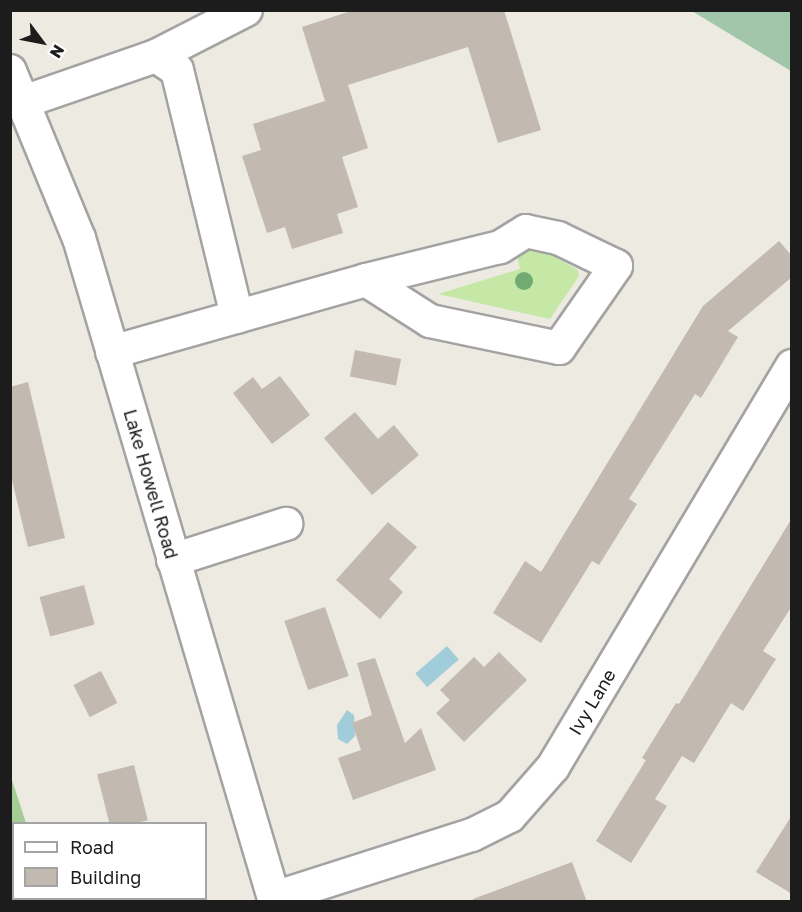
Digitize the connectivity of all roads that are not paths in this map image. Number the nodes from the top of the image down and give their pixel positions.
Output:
1 (246, 10) edge
2 (156, 56) junction
3 (10, 71) edge
4 (23, 102) junction
5 (366, 280) junction
6 (237, 316) junction
7 (112, 352) junction
8 (792, 366) edge
9 (286, 524) dead end
10 (173, 560) junction
11 (275, 900) edge

1 - 2 street
2 - 4 street
2 - 6 street
3 - 4 street, Lake Howell Road
4 - 7 street, Lake Howell Road
5 - 5 street
5 - 6 street
6 - 7 street
7 - 10 street, Lake Howell Road
8 - 11 street, Ivy Lane
9 - 10 street
10 - 11 street, Lake Howell Road

